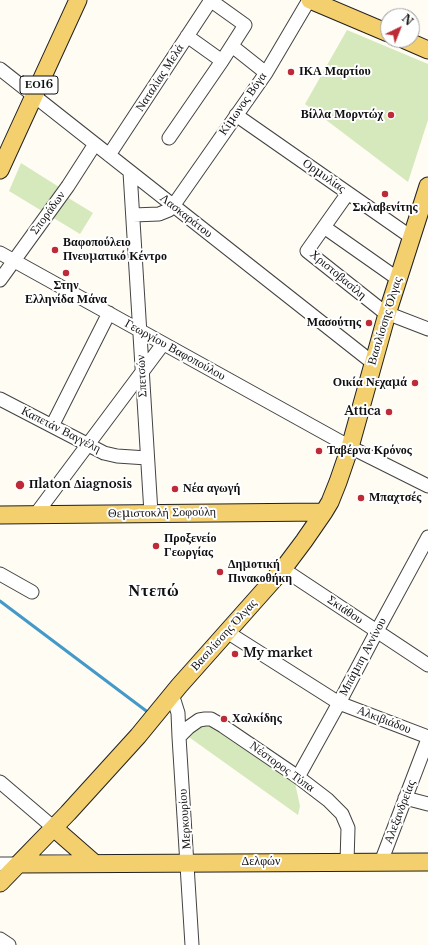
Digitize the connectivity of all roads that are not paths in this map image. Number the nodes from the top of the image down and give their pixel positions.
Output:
1 (78, 0) edge
2 (211, 0) edge
3 (310, 0) edge
4 (380, 30) edge
5 (187, 36) junction
6 (232, 46) junction
7 (222, 61) junction
8 (0, 69) edge
9 (266, 73) junction
10 (34, 96) junction
11 (236, 115) junction
12 (169, 138) dead end
13 (95, 144) junction
14 (109, 155) junction
15 (0, 170) edge
16 (130, 172) junction
17 (428, 186) edge
18 (348, 193) junction
19 (173, 206) junction
20 (133, 215) junction
21 (423, 216) edge
22 (324, 227) junction
23 (411, 237) junction
24 (0, 253) edge
25 (14, 261) junction
26 (398, 278) junction
27 (0, 280) edge
28 (109, 313) junction
29 (387, 314) junction
30 (428, 329) edge
31 (140, 331) junction
32 (163, 344) junction
33 (373, 364) junction
34 (142, 372) junction
35 (0, 399) edge
36 (52, 426) junction
37 (88, 445) junction
38 (350, 447) junction
39 (147, 458) junction
40 (428, 486) edge
41 (324, 512) junction
42 (151, 513) junction
43 (36, 514) junction
44 (0, 515) edge
45 (428, 537) edge
46 (283, 568) junction
47 (0, 574) edge
48 (32, 592) dead end
49 (377, 631) junction
50 (227, 632) junction
51 (428, 664) edge
52 (172, 694) junction
53 (339, 703) junction
54 (179, 737) junction
55 (428, 738) edge
56 (298, 777) junction
57 (0, 782) edge
58 (405, 798) junction
59 (428, 804) edge
60 (54, 828) junction
61 (347, 862) junction
62 (381, 862) junction
63 (428, 862) edge
64 (94, 863) junction
65 (188, 863) junction
66 (0, 864) edge
67 (19, 864) junction
68 (0, 883) edge
69 (0, 939) edge
70 (9, 945) edge
71 (192, 945) edge

1 - 10 main road, ΕΟ16
2 - 5 street, Ναταλίας Μελά
2 - 6 street
3 - 4 main road
3 - 9 street, Κίμωνος Βόγα
5 - 7 street
5 - 14 street, Ναταλίας Μελά
6 - 7 street
6 - 9 street
7 - 12 street
8 - 10 street, Λασκαράτου
9 - 11 street, Κίμωνος Βόγα
10 - 13 street, Λασκαράτου
10 - 15 main road, ΕΟ16
11 - 18 street, Ορμυλίας
11 - 19 street, Κίμωνος Βόγα
13 - 14 street, Λασκαράτου
13 - 25 street, Σποράδων
14 - 16 street, Λασκαράτου
16 - 19 street, Λασκαράτου
16 - 20 street, Σπετσών
17 - 21 main road, Βασιλίσσης Όλγας
18 - 22 street
18 - 23 street, Ορμυλίας
19 - 20 street
19 - 33 street, Λασκαράτου
20 - 31 street, Σπετσών
21 - 23 main road, Βασιλίσσης Όλγας
22 - 26 street
22 - 29 street, Χριστοβασίλη
23 - 26 main road, Βασιλίσσης Όλγας
24 - 25 street, Γεωργίου Βαφοπούλου
25 - 27 street, Σποράδων
25 - 28 street, Γεωργίου Βαφοπούλου
26 - 29 main road, Βασιλίσσης Όλγας
28 - 31 street, Γεωργίου Βαφοπούλου
28 - 36 street
29 - 30 street
29 - 33 main road, Βασιλίσσης Όλγας
31 - 32 street, Γεωργίου Βαφοπούλου
31 - 34 street, Σπετσών
32 - 34 street
32 - 38 street, Γεωργίου Βαφοπούλου
33 - 38 main road, Βασιλίσσης Όλγας
34 - 37 street
34 - 39 street, Σπετσών
35 - 36 street, Καπετάν Βαγγέλη
36 - 37 street, Καπετάν Βαγγέλη
37 - 39 street, Καπετάν Βαγγέλη
37 - 43 street
38 - 40 street, Γεωργίου Βαφοπούλου
38 - 41 main road, Βασιλίσσης Όλγας
39 - 42 street, Σπετσών
41 - 42 main road, Θεμιστοκλή Σοφούλη
41 - 46 main road, Βασιλίσσης Όλγας
42 - 43 main road, Θεμιστοκλή Σοφούλη
43 - 44 main road, Θεμιστοκλή Σοφούλη
45 - 49 street, Μπάμπη Αννίνου
46 - 49 street, Σκιάθου
46 - 50 main road, Βασιλίσσης Όλγας
47 - 48 street
49 - 51 street, Σκιάθου
49 - 53 street, Μπάμπη Αννίνου
50 - 52 main road, Βασιλίσσης Όλγας
50 - 53 street, Αλκιβιάδου
52 - 54 street, Μερκουρίου
52 - 60 main road, Βασιλίσσης Όλγας
53 - 55 street, Αλκιβιάδου
53 - 56 street, Μπάμπη Αννίνου
54 - 56 street, Νέστορος Τύπα
54 - 65 street, Μερκουρίου
55 - 58 street, Αλεξανδρείας
56 - 61 street, Νέστορος Τύπα
57 - 60 street
58 - 59 street
58 - 62 street, Αλεξανδρείας
60 - 64 main road
60 - 67 main road, Βασιλίσσης Όλγας
61 - 62 main road, Δελφών
61 - 65 main road, Δελφών
62 - 63 main road, Δελφών
64 - 65 main road, Δελφών
64 - 67 main road, Δελφών
65 - 71 street, Μερκουρίου
66 - 67 street
67 - 68 main road, Βασιλίσσης Όλγας
69 - 70 street

